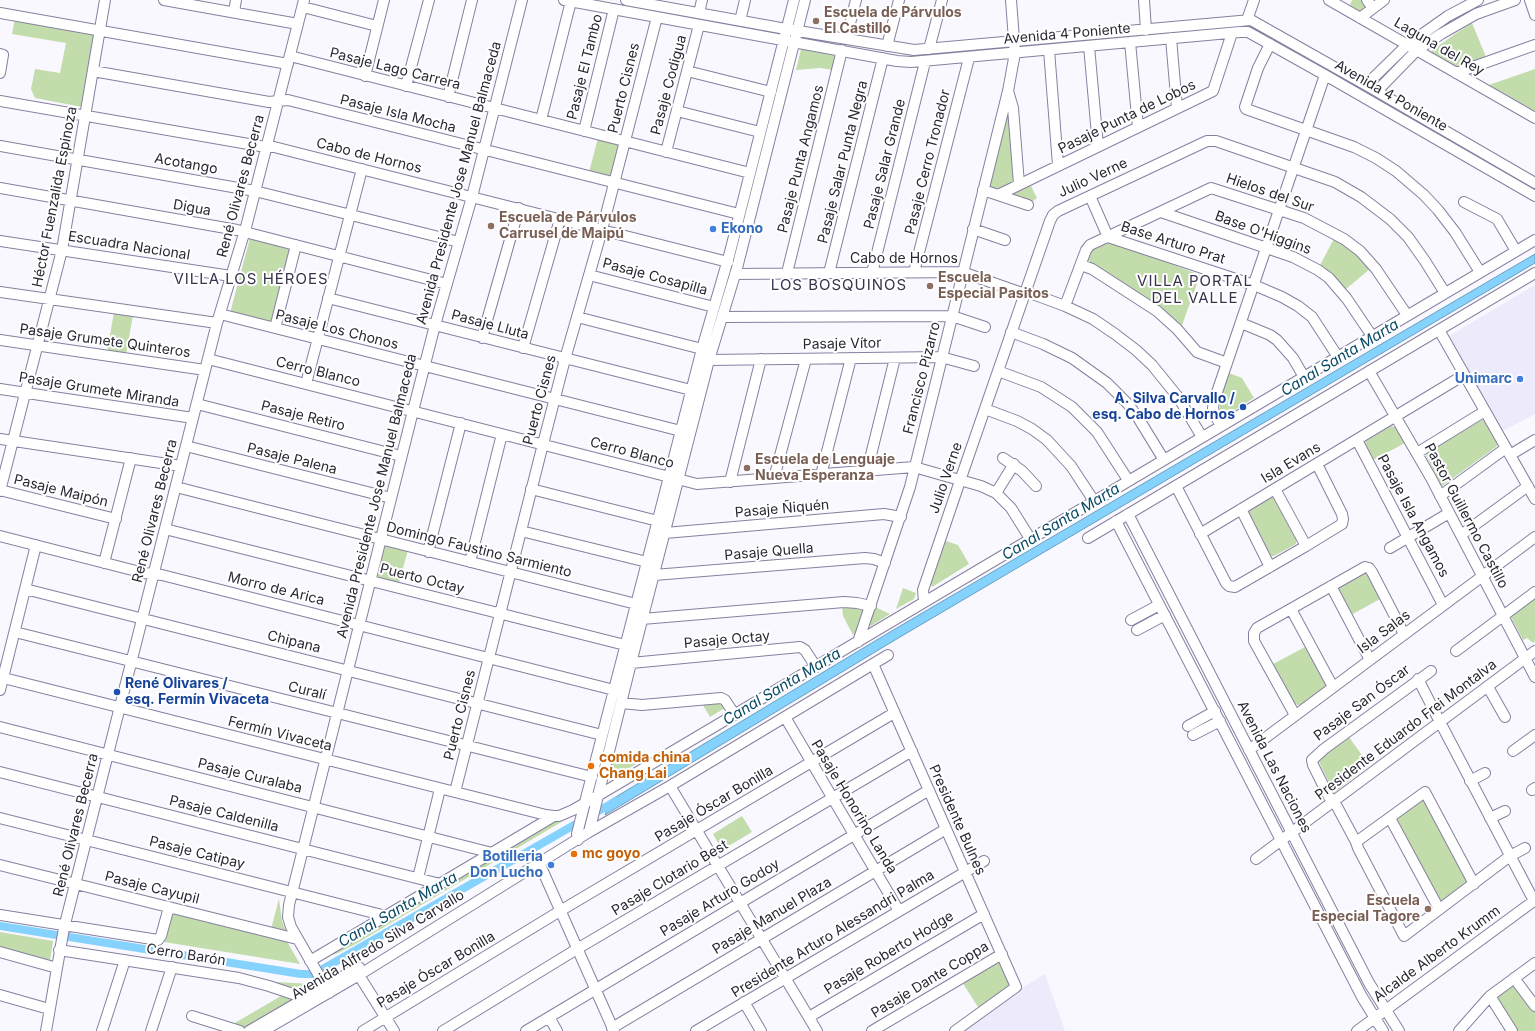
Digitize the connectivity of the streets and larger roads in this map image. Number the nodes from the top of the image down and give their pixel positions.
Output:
1 (106, 0) edge
2 (164, 0) edge
3 (236, 0) edge
4 (384, 0) edge
5 (429, 0) edge
6 (472, 0) edge
7 (522, 0) edge
8 (626, 0) edge
9 (702, 0) edge
10 (745, 0) edge
11 (794, 0) edge
12 (805, 0) edge
13 (856, 0) edge
14 (899, 0) edge
15 (942, 0) edge
16 (1011, 0) edge
17 (1144, 0) edge
18 (1254, 0) edge
19 (1328, 0) edge
20 (1366, 0) edge
21 (1384, 0) edge
22 (1478, 0) edge
23 (1514, 0) edge
24 (1530, 0) edge
25 (568, 1) edge
26 (193, 3) edge
27 (659, 3) edge
28 (304, 4) edge
29 (1373, 8) junction
30 (614, 9) junction
31 (234, 12) junction
32 (0, 13) edge
33 (699, 13) junction
34 (1535, 15) edge
35 (657, 17) junction
36 (1360, 18) junction
37 (1247, 20) junction
38 (740, 21) junction
39 (298, 24) junction
40 (1372, 24) junction
41 (699, 25) junction
42 (377, 26) junction
43 (786, 29) junction
44 (100, 30) junction
45 (1146, 30) junction
46 (797, 31) junction
47 (1232, 33) junction
48 (1171, 38) junction
49 (846, 39) junction
50 (784, 40) junction
51 (1015, 41) junction
52 (794, 42) junction
53 (1130, 42) junction
54 (1270, 44) junction
55 (1407, 45) junction
56 (1535, 45) edge
57 (887, 46) junction
58 (1089, 46) junction
59 (929, 49) junction
60 (842, 50) junction
61 (1049, 50) junction
62 (1417, 50) junction
63 (1015, 53) junction
64 (0, 54) edge
65 (883, 58) junction
66 (969, 58) junction
67 (289, 60) junction
68 (925, 62) junction
69 (93, 71) junction
70 (687, 71) junction
71 (0, 73) edge
72 (1456, 73) junction
73 (1325, 75) junction
74 (365, 76) junction
75 (1366, 85) junction
76 (406, 86) junction
77 (1008, 91) junction
78 (1378, 91) junction
79 (771, 92) junction
80 (448, 97) junction
81 (0, 101) edge
82 (278, 101) junction
83 (494, 108) junction
84 (1177, 108) junction
85 (677, 110) junction
86 (85, 116) junction
87 (1535, 118) edge
88 (541, 120) junction
89 (1138, 127) junction
90 (1306, 130) junction
91 (584, 131) junction
92 (760, 132) junction
93 (625, 142) junction
94 (0, 146) edge
95 (267, 146) junction
96 (1098, 146) junction
97 (484, 150) junction
98 (666, 152) junction
99 (78, 160) junction
100 (1058, 165) junction
101 (1293, 168) junction
102 (362, 169) junction
103 (750, 173) junction
104 (614, 183) junction
105 (1535, 183) edge
106 (1019, 184) junction
107 (0, 188) edge
108 (983, 190) junction
109 (255, 191) junction
110 (998, 194) junction
111 (1090, 196) junction
112 (1535, 196) edge
113 (472, 197) junction
114 (71, 201) junction
115 (1464, 202) dead end
116 (1028, 205) dead end
117 (519, 208) junction
118 (1279, 209) junction
119 (1161, 212) junction
120 (350, 214) junction
121 (739, 214) junction
122 (560, 219) junction
123 (973, 229) junction
124 (602, 230) junction
125 (244, 232) junction
126 (1108, 237) junction
127 (1005, 240) dead end
128 (1535, 240) edge
129 (0, 241) edge
130 (459, 242) junction
131 (296, 245) junction
132 (1266, 248) junction
133 (62, 250) junction
134 (1516, 251) junction
135 (339, 256) junction
136 (728, 262) junction
137 (1080, 265) junction
138 (914, 272) junction
139 (962, 272) junction
140 (1480, 272) junction
141 (829, 273) junction
142 (872, 273) junction
143 (1535, 273) edge
144 (735, 274) junction
145 (787, 274) junction
146 (589, 275) junction
147 (231, 276) junction
148 (447, 284) junction
149 (1254, 285) junction
150 (0, 292) edge
151 (1025, 293) junction
152 (1445, 293) junction
153 (328, 298) junction
154 (50, 299) junction
155 (1065, 306) junction
156 (714, 307) junction
157 (1407, 315) junction
158 (952, 316) junction
159 (577, 317) junction
160 (722, 317) junction
161 (218, 319) junction
162 (1241, 323) junction
163 (435, 325) junction
164 (275, 328) junction
165 (985, 328) dead end
166 (1439, 330) junction
167 (1011, 332) junction
168 (1372, 336) junction
169 (482, 338) junction
170 (318, 339) junction
171 (0, 340) edge
172 (37, 346) junction
173 (523, 348) junction
174 (702, 349) junction
175 (942, 357) junction
176 (1338, 357) junction
177 (565, 358) junction
178 (851, 358) junction
179 (895, 358) junction
180 (208, 359) junction
181 (761, 359) junction
182 (806, 359) junction
183 (709, 360) junction
184 (1227, 363) junction
185 (424, 366) junction
186 (974, 366) dead end
187 (205, 370) junction
188 (998, 371) junction
189 (1369, 371) junction
190 (1464, 375) junction
191 (1304, 377) junction
192 (306, 384) junction
193 (0, 389) edge
194 (691, 390) junction
195 (25, 393) junction
196 (554, 399) junction
197 (197, 404) junction
198 (985, 409) junction
199 (413, 411) junction
200 (1485, 411) junction
201 (1396, 417) junction
202 (193, 418) junction
203 (461, 423) junction
204 (1221, 426) junction
205 (681, 431) junction
206 (502, 434) junction
207 (1202, 437) junction
208 (0, 439) edge
209 (1357, 440) junction
210 (1535, 440) edge
211 (13, 441) junction
212 (542, 444) junction
213 (186, 446) junction
214 (1508, 451) junction
215 (1417, 452) junction
216 (402, 456) junction
217 (131, 458) junction
218 (1003, 458) dead end
219 (1164, 460) junction
220 (1014, 464) junction
221 (1317, 464) junction
222 (181, 466) junction
223 (914, 467) junction
224 (867, 471) junction
225 (821, 474) junction
226 (669, 476) junction
227 (774, 478) junction
228 (679, 480) junction
229 (960, 480) junction
230 (1128, 480) junction
231 (730, 482) junction
232 (1036, 486) dead end
233 (1176, 486) junction
234 (1528, 486) junction
235 (176, 487) junction
236 (531, 489) junction
237 (1275, 489) junction
238 (0, 490) edge
239 (996, 493) junction
240 (1440, 496) junction
241 (391, 498) junction
242 (1535, 498) edge
243 (1094, 501) junction
244 (1241, 509) junction
245 (1450, 513) junction
246 (1128, 514) junction
247 (901, 517) junction
248 (116, 519) junction
249 (658, 520) junction
250 (1116, 521) junction
251 (165, 529) junction
252 (521, 531) junction
253 (665, 533) junction
254 (1200, 534) junction
255 (1461, 535) junction
256 (0, 536) edge
257 (1408, 537) junction
258 (1535, 537) edge
259 (1088, 538) dead end
260 (380, 540) junction
261 (1031, 540) junction
262 (36, 546) junction
263 (1306, 546) junction
264 (1390, 548) dead end
265 (428, 552) junction
266 (470, 562) junction
267 (647, 562) junction
268 (104, 563) junction
269 (885, 563) junction
270 (1270, 567) junction
271 (510, 572) junction
272 (154, 573) junction
273 (654, 575) junction
274 (1482, 576) junction
275 (370, 581) junction
276 (1331, 586) junction
277 (26, 589) junction
278 (1535, 592) edge
279 (924, 601) junction
280 (636, 604) junction
281 (1160, 605) junction
282 (1444, 605) junction
283 (871, 606) junction
284 (1291, 609) junction
285 (500, 614) junction
286 (1165, 615) junction
287 (1503, 616) junction
288 (143, 618) junction
289 (642, 620) junction
290 (1131, 620) dead end
291 (359, 625) junction
292 (1137, 630) dead end
293 (15, 632) junction
294 (1404, 634) junction
295 (858, 642) junction
296 (626, 645) junction
297 (1456, 651) dead end
298 (1535, 651) edge
299 (888, 655) dead end
300 (489, 658) junction
301 (1526, 658) junction
302 (1370, 660) junction
303 (132, 661) junction
304 (631, 663) junction
305 (873, 664) junction
306 (816, 667) junction
307 (348, 670) junction
308 (1431, 671) dead end
309 (1535, 677) edge
310 (2, 678) edge
311 (1418, 679) junction
312 (1488, 686) junction
313 (1333, 687) junction
314 (0, 690) edge
315 (614, 690) junction
316 (477, 703) junction
317 (621, 703) junction
318 (120, 708) junction
319 (1215, 711) junction
320 (894, 712) junction
321 (337, 713) junction
322 (735, 715) junction
323 (1295, 715) junction
324 (785, 717) junction
325 (1505, 717) dead end
326 (1220, 721) junction
327 (1440, 722) junction
328 (1188, 726) dead end
329 (0, 727) edge
330 (602, 735) junction
331 (1193, 735) dead end
332 (1535, 735) edge
333 (466, 746) junction
334 (1249, 750) junction
335 (912, 751) junction
336 (1513, 751) dead end
337 (108, 755) junction
338 (325, 760) junction
339 (812, 762) junction
340 (0, 772) edge
341 (1485, 773) dead end
342 (592, 778) junction
343 (1470, 781) junction
344 (670, 786) junction
345 (440, 789) junction
346 (929, 790) junction
347 (455, 792) junction
348 (97, 797) junction
349 (833, 798) junction
350 (598, 799) junction
351 (1334, 801) junction
352 (314, 807) junction
353 (584, 807) junction
354 (1505, 811) dead end
355 (554, 816) junction
356 (0, 818) edge
357 (1390, 818) junction
358 (1490, 818) junction
359 (591, 828) junction
360 (946, 829) junction
361 (697, 830) junction
362 (1292, 832) junction
363 (578, 834) junction
364 (854, 834) junction
365 (428, 836) junction
366 (86, 840) junction
367 (1281, 840) junction
368 (1356, 842) junction
369 (1525, 848) dead end
370 (303, 849) junction
371 (492, 852) junction
372 (1510, 856) junction
373 (1256, 859) dead end
374 (984, 860) dead end
375 (538, 861) junction
376 (0, 864) edge
377 (718, 866) junction
378 (876, 871) junction
379 (965, 872) junction
380 (418, 878) junction
381 (75, 884) junction
382 (440, 884) junction
383 (1474, 884) junction
384 (292, 892) junction
385 (1534, 900) edge
386 (740, 902) junction
387 (169, 907) junction
388 (1439, 909) junction
389 (899, 910) junction
390 (560, 911) junction
391 (0, 914) edge
392 (984, 914) junction
393 (386, 916) junction
394 (65, 926) junction
395 (297, 939) junction
396 (762, 939) junction
397 (60, 947) junction
398 (577, 949) junction
399 (0, 952) edge
400 (1002, 954) junction
401 (125, 960) junction
402 (1535, 963) edge
403 (312, 964) junction
404 (172, 967) junction
405 (57, 968) junction
406 (357, 972) junction
407 (786, 978) junction
408 (1514, 978) junction
409 (326, 987) junction
410 (595, 989) junction
411 (0, 995) edge
412 (1490, 996) junction
413 (305, 998) junction
414 (744, 1002) junction
415 (1535, 1006) edge
416 (49, 1009) junction
417 (1385, 1010) junction
418 (192, 1016) dead end
419 (385, 1017) junction
420 (549, 1017) junction
421 (809, 1017) junction
422 (1375, 1018) junction
423 (708, 1028) edge
424 (613, 1029) edge
425 (46, 1031) edge
426 (102, 1031) edge
427 (151, 1031) edge
428 (240, 1031) edge
429 (249, 1031) edge
430 (264, 1031) edge
431 (363, 1031) edge
432 (394, 1031) edge
433 (443, 1031) edge
434 (526, 1031) edge
435 (557, 1031) edge
436 (696, 1031) edge
437 (761, 1031) edge
438 (817, 1031) edge
439 (872, 1031) edge
440 (955, 1031) edge
441 (1356, 1031) edge
442 (1383, 1031) edge
443 (1399, 1031) edge
444 (1459, 1031) edge
445 (1512, 1031) edge

1 - 44 street, Héctor Fuenzalida Espinoza
2 - 26 street
3 - 31 street
4 - 42 street
5 - 76 street
6 - 80 street
7 - 83 street, Avenida Presidente Jose Manuel Balmaceda
8 - 27 street, Avenida 4 Poniente
9 - 33 street
10 - 38 street
11 - 43 street
12 - 46 street
13 - 49 street
14 - 57 street
15 - 59 street
16 - 51 street, Francisco Pizarro
17 - 45 street
18 - 37 street
19 - 36 street, Laguna del Rey
20 - 29 street
21 - 29 street
22 - 55 street
23 - 62 street
24 - 34 street
25 - 30 street, Avenida 4 Poniente
25 - 88 street
26 - 31 street
27 - 33 street, Avenida 4 Poniente
28 - 39 street, René Olivares Becerra
28 - 42 street
29 - 36 street
29 - 40 street
30 - 35 street, Avenida 4 Poniente
30 - 91 street, Pasaje El Tambo
31 - 39 street
32 - 44 street, Pasaje Lago Carrera
33 - 38 street, Avenida 4 Poniente
35 - 41 street, Avenida 4 Poniente
35 - 93 street, Puerto Cisnes
36 - 40 street, Laguna del Rey
37 - 45 street, Avenida 4 Poniente
37 - 75 street, Avenida 4 Poniente
38 - 43 street, Avenida 4 Poniente
39 - 67 street, René Olivares Becerra
40 - 55 street, Laguna del Rey
41 - 50 street, Avenida 4 Poniente
41 - 70 street, Pasaje Codigua
42 - 74 street
43 - 46 street, Avenida 4 Poniente
43 - 50 street
44 - 67 street, Pasaje Lago Carrera
44 - 69 street, Héctor Fuenzalida Espinoza
45 - 51 street, Avenida 4 Poniente
46 - 49 street, Avenida 4 Poniente
46 - 52 street
47 - 48 street, Avenida 4 Poniente
47 - 54 street, Avenida 4 Poniente
47 - 84 street, Pasaje Punta de Lobos
48 - 53 street, Avenida 4 Poniente
48 - 84 street
49 - 57 street, Avenida 4 Poniente
50 - 52 street, Avenida 4 Poniente
50 - 79 street
51 - 59 street, Avenida 4 Poniente
51 - 63 street, Francisco Pizarro
52 - 60 street, Avenida 4 Poniente
52 - 144 street
53 - 58 street, Avenida 4 Poniente
53 - 89 street
54 - 73 street, Avenida 4 Poniente
54 - 90 street
55 - 62 street, Laguna del Rey
55 - 75 street
56 - 72 street
57 - 59 street, Avenida 4 Poniente
58 - 61 street, Avenida 4 Poniente
58 - 96 street
60 - 65 street, Avenida 4 Poniente
60 - 145 street, Pasaje Punta Angamos
61 - 63 street, Avenida 4 Poniente
61 - 100 street
62 - 72 street, Laguna del Rey
62 - 78 street
63 - 66 street, Avenida 4 Poniente
63 - 77 street, Francisco Pizarro
64 - 71 street
65 - 68 street, Avenida 4 Poniente
65 - 141 street, Pasaje Salar Punta Negra
66 - 68 street, Avenida 4 Poniente
66 - 138 street, Pasaje Cerro Tronador
67 - 74 street, Pasaje Lago Carrera
67 - 82 street, René Olivares Becerra
68 - 142 street, Pasaje Salar Grande
69 - 82 street, Pasaje Isla Mocha
69 - 86 street, Héctor Fuenzalida Espinoza
70 - 79 street
70 - 85 street, Pasaje Codigua
72 - 87 street, Laguna del Rey
73 - 90 street
73 - 112 street, Avenida 4 Poniente
74 - 76 street, Pasaje Lago Carrera
75 - 78 street, Avenida 4 Poniente
76 - 80 street, Pasaje Lago Carrera
77 - 106 street
77 - 108 street, Francisco Pizarro
78 - 105 street, Avenida 4 Poniente
79 - 92 street
80 - 83 street, Pasaje Lago Carrera
81 - 86 street, Cabo de Hornos
82 - 95 street, René Olivares Becerra
82 - 97 street, Pasaje Isla Mocha
83 - 88 street, Pasaje Lago Carrera
83 - 97 street, Avenida Presidente Jose Manuel Balmaceda
84 - 89 street, Pasaje Punta de Lobos
85 - 92 street
85 - 98 street, Pasaje Codigua
86 - 95 street, Cabo de Hornos
86 - 99 street, Héctor Fuenzalida Espinoza
88 - 91 street, Pasaje Lago Carrera
89 - 96 street, Pasaje Punta de Lobos
90 - 101 street
90 - 140 street
91 - 93 street, Pasaje Lago Carrera
92 - 103 street
93 - 98 street, Pasaje Lago Carrera
93 - 104 street, Puerto Cisnes
94 - 99 street, Acotango
95 - 102 street, Cabo de Hornos
95 - 109 street, René Olivares Becerra
96 - 100 street, Pasaje Punta de Lobos
97 - 104 street, Pasaje Isla Mocha
97 - 113 street, Avenida Presidente Jose Manuel Balmaceda
98 - 103 street, Pasaje Lago Carrera
99 - 109 street, Acotango
99 - 114 street, Héctor Fuenzalida Espinoza
100 - 106 street, Pasaje Punta de Lobos
101 - 111 street, Julio Verne
101 - 118 street
101 - 152 street, Julio Verne
102 - 113 street, Cabo de Hornos
102 - 120 street
103 - 121 street
104 - 121 street, Pasaje Isla Mocha
104 - 124 street, Puerto Cisnes
106 - 110 street, Pasaje Punta de Lobos
107 - 114 street, Digua
108 - 110 street
108 - 123 street, Francisco Pizarro
109 - 120 street, Acotango
109 - 125 street, René Olivares Becerra
110 - 116 street
111 - 126 street, Base Arturo Prat
111 - 151 street, Julio Verne
113 - 117 street, Cabo de Hornos
113 - 130 street, Avenida Presidente Jose Manuel Balmaceda
114 - 125 street, Digua
114 - 133 street, Héctor Fuenzalida Espinoza
115 - 134 street
117 - 122 street, Cabo de Hornos
117 - 169 street
118 - 119 street, Hielos del Sur
118 - 132 street
118 - 157 street, Hielos del Sur
119 - 126 street, Hielos del Sur
119 - 132 street, Base O'Higgins
120 - 130 street, Acotango
120 - 135 street
121 - 136 street
122 - 124 street, Cabo de Hornos
122 - 173 street
123 - 127 street
123 - 139 street, Francisco Pizarro
124 - 136 street, Cabo de Hornos
124 - 146 street, Puerto Cisnes
125 - 131 street, Digua
125 - 147 street, René Olivares Becerra
126 - 137 street, Hielos del Sur
126 - 149 street, Base Arturo Prat
128 - 134 street, Avenida Alfredo Silva Carvallo
129 - 133 street, Escuadra Nacional
130 - 148 street, Avenida Presidente Jose Manuel Balmaceda
131 - 135 street, Digua
131 - 164 street
132 - 149 street
132 - 168 street, Base O'Higgins
133 - 147 street, Escuadra Nacional
133 - 154 street, Héctor Fuenzalida Espinoza
134 - 140 street, Avenida Alfredo Silva Carvallo
135 - 148 street, Digua
135 - 153 street
136 - 156 street
137 - 155 street, Hielos del Sur
137 - 184 street
138 - 139 street, Cabo de Hornos
138 - 142 street, Cabo de Hornos
139 - 151 street, Cabo de Hornos
139 - 158 street, Francisco Pizarro
140 - 152 street, Avenida Alfredo Silva Carvallo
141 - 142 street, Cabo de Hornos
141 - 145 street, Cabo de Hornos
143 - 166 street
144 - 145 street, Cabo de Hornos
144 - 160 street
146 - 156 street, Pasaje Cosapilla
146 - 159 street, Puerto Cisnes
147 - 161 street, René Olivares Becerra
148 - 163 street, Avenida Presidente Jose Manuel Balmaceda
149 - 162 street
149 - 176 street, Base Arturo Prat
150 - 154 street, Pasaje Los Chonos
151 - 155 street, Cabo de Hornos
151 - 167 street, Julio Verne
152 - 157 street, Avenida Alfredo Silva Carvallo
153 - 163 street, Pasaje Lluta
153 - 170 street
154 - 161 street, Pasaje Los Chonos
154 - 172 street, Héctor Fuenzalida Espinoza
155 - 207 street, Cabo de Hornos
156 - 174 street
157 - 168 street, Avenida Alfredo Silva Carvallo
158 - 160 street
158 - 165 street
158 - 175 street, Francisco Pizarro
159 - 174 street
159 - 177 street, Puerto Cisnes
160 - 183 street
161 - 164 street, Pasaje Los Chonos
161 - 180 street, René Olivares Becerra
162 - 184 street
162 - 191 street
163 - 169 street, Pasaje Lluta
163 - 185 street, Avenida Presidente Jose Manuel Balmaceda
164 - 170 street, Pasaje Los Chonos
166 - 189 street
166 - 190 street
167 - 188 street, Julio Verne
167 - 219 street
168 - 176 street, Avenida Alfredo Silva Carvallo
169 - 173 street, Pasaje Lluta
170 - 185 street, Pasaje Los Chonos
170 - 192 street
171 - 172 street, Pasaje Grumete Quinteros
172 - 187 street, Pasaje Grumete Quinteros
172 - 195 street, Héctor Fuenzalida Espinoza
173 - 177 street, Pasaje Lluta
174 - 194 street
175 - 179 street, Pasaje Vítor
175 - 186 street, Pasaje Vítor
175 - 223 street, Francisco Pizarro
176 - 191 street, Avenida Alfredo Silva Carvallo
177 - 194 street, Pasaje Lluta
177 - 196 street, Puerto Cisnes
178 - 179 street, Pasaje Vítor
178 - 182 street, Pasaje Vítor
178 - 225 street
179 - 224 street
180 - 187 street, René Olivares Becerra
180 - 192 street, Cerro Blanco
181 - 182 street, Pasaje Vítor
181 - 183 street, Pasaje Vítor
181 - 231 street
182 - 227 street
183 - 228 street
184 - 204 street
185 - 196 street, Pasaje Los Chonos
185 - 199 street, Avenida Presidente Jose Manuel Balmaceda
187 - 197 street, René Olivares Becerra
188 - 198 street, Julio Verne
188 - 230 street
189 - 201 street, Pastor Guillermo Castillo
189 - 233 street
190 - 200 street
190 - 201 street, Isla Evans
191 - 204 street, Avenida Alfredo Silva Carvallo
192 - 199 street, Cerro Blanco
193 - 195 street, Pasaje Grumete Miranda
194 - 205 street
195 - 202 street, Pasaje Grumete Miranda
195 - 211 street, Héctor Fuenzalida Espinoza
196 - 205 street, Pasaje Los Chonos
196 - 212 street, Puerto Cisnes
197 - 202 street, René Olivares Becerra
197 - 216 street, Pasaje Retiro
198 - 229 street, Julio Verne
198 - 243 street
199 - 203 street, Cerro Blanco
199 - 216 street, Avenida Presidente Jose Manuel Balmaceda
200 - 214 street
200 - 215 street
201 - 209 street, Isla Evans
201 - 215 street, Pastor Guillermo Castillo
202 - 213 street, René Olivares Becerra
203 - 206 street, Cerro Blanco
203 - 265 street
204 - 207 street, Avenida Alfredo Silva Carvallo
205 - 226 street
206 - 212 street, Cerro Blanco
206 - 266 street
207 - 219 street, Avenida Alfredo Silva Carvallo
208 - 211 street
209 - 221 street, Isla Evans
209 - 257 street, Pasaje Isla Angamos
210 - 214 street
211 - 217 street
211 - 238 street, Héctor Fuenzalida Espinoza
212 - 226 street, Cerro Blanco
212 - 236 street, Puerto Cisnes
213 - 222 street, René Olivares Becerra
213 - 241 street, Pasaje Palena
214 - 234 street
214 - 240 street
215 - 240 street, Pastor Guillermo Castillo
216 - 241 street, Avenida Presidente Jose Manuel Balmaceda
217 - 222 street
217 - 248 street
218 - 220 street
219 - 230 street, Avenida Alfredo Silva Carvallo
220 - 232 street
220 - 239 street
221 - 237 street, Isla Evans
221 - 263 street
222 - 235 street, René Olivares Becerra
223 - 224 street, Cerro Blanco
223 - 229 street, Cerro Blanco
223 - 247 street, Francisco Pizarro
224 - 225 street, Cerro Blanco
225 - 227 street, Cerro Blanco
226 - 228 street, Cerro Blanco
226 - 249 street
227 - 231 street, Cerro Blanco
228 - 231 street, Cerro Blanco
228 - 253 street
229 - 239 street, Cerro Blanco
229 - 279 street, Julio Verne
230 - 243 street, Avenida Alfredo Silva Carvallo
233 - 246 street
233 - 254 street
234 - 242 street
234 - 255 street
235 - 251 street, René Olivares Becerra
235 - 260 street, Domingo Faustino Sarmiento
236 - 249 street
236 - 252 street, Puerto Cisnes
237 - 244 street, Isla Evans
237 - 263 street
238 - 248 street, Pasaje Maipón
239 - 261 street, Cerro Blanco
240 - 245 street, Pastor Guillermo Castillo
241 - 260 street, Avenida Presidente Jose Manuel Balmaceda
243 - 261 street, Avenida Alfredo Silva Carvallo
244 - 254 street, Isla Evans
244 - 270 street
245 - 255 street, Pastor Guillermo Castillo
245 - 257 street
246 - 250 street
246 - 334 street, Avenida Las Naciones
247 - 253 street, Pasaje Ñiquén
247 - 269 street, Francisco Pizarro
248 - 268 street
249 - 267 street
250 - 259 street
250 - 281 street, Avenida Las Naciones
251 - 272 street, René Olivares Becerra
251 - 275 street, Puerto Octay
252 - 267 street
252 - 271 street, Puerto Cisnes
253 - 273 street
254 - 270 street
255 - 274 street, Pastor Guillermo Castillo
256 - 262 street, Morro de Arica
257 - 264 street
257 - 282 street, Pasaje Isla Angamos
258 - 274 street, Isla Salas
260 - 265 street, Domingo Faustino Sarmiento
260 - 275 street, Avenida Presidente Jose Manuel Balmaceda
261 - 279 street, Avenida Alfredo Silva Carvallo
262 - 268 street, Morro de Arica
262 - 277 street
263 - 270 street
265 - 266 street, Domingo Faustino Sarmiento
266 - 271 street, Domingo Faustino Sarmiento
267 - 280 street
268 - 272 street, Morro de Arica
269 - 273 street, Pasaje Quella
269 - 283 street, Francisco Pizarro
271 - 280 street, Domingo Faustino Sarmiento
271 - 285 street, Puerto Cisnes
272 - 288 street, René Olivares Becerra
272 - 291 street, Morro de Arica
273 - 289 street
274 - 282 street, Isla Salas
274 - 287 street, Pastor Guillermo Castillo
275 - 285 street, Puerto Octay
275 - 291 street, Avenida Presidente Jose Manuel Balmaceda
276 - 284 street
276 - 294 street
276 - 302 street
277 - 288 street, Chipana
277 - 293 street
278 - 287 street
279 - 295 street, Avenida Alfredo Silva Carvallo
280 - 296 street
281 - 286 street, Avenida Las Naciones
281 - 290 street
282 - 294 street, Isla Salas
283 - 289 street
283 - 295 street, Francisco Pizarro
284 - 313 street
284 - 323 street
285 - 296 street, Puerto Octay
285 - 300 street, Puerto Cisnes
286 - 292 street
286 - 319 street, Avenida Las Naciones
287 - 297 street
287 - 301 street, Pastor Guillermo Castillo
288 - 303 street, René Olivares Becerra
288 - 307 street, Chipana
289 - 304 street
291 - 300 street, Morro de Arica
291 - 307 street, Avenida Presidente Jose Manuel Balmaceda
293 - 303 street, Curalí
293 - 310 street
294 - 302 street, Isla Salas
295 - 306 street, Avenida Alfredo Silva Carvallo
296 - 315 street
298 - 301 street, Presidente Eduardo Frei Montalva
299 - 305 street, Avenida Alfredo Silva Carvallo
300 - 315 street, Morro de Arica
300 - 316 street, Puerto Cisnes
301 - 309 street, Pastor Guillermo Castillo
301 - 312 street, Presidente Eduardo Frei Montalva
302 - 313 street, Isla Salas
303 - 318 street, René Olivares Becerra
303 - 321 street, Curalí
304 - 306 street, Pasaje Octay
304 - 317 street
305 - 320 street, Presidente Bulnes
305 - 324 street, Avenida Alfredo Silva Carvallo
306 - 322 street, Avenida Alfredo Silva Carvallo
307 - 316 street, Chipana
307 - 321 street, Avenida Presidente Jose Manuel Balmaceda
308 - 311 street, Pasaje San Óscar
310 - 314 street
310 - 318 street, Fermín Vivaceta
311 - 327 street
311 - 351 street, Pasaje San Óscar
312 - 325 street
312 - 327 street, Presidente Eduardo Frei Montalva
313 - 323 street, Isla Salas
315 - 330 street
316 - 330 street, Chipana
316 - 333 street, Puerto Cisnes
317 - 322 street
317 - 350 street
318 - 337 street, René Olivares Becerra
318 - 338 street, Fermín Vivaceta
319 - 326 street, Avenida Las Naciones
319 - 328 street
320 - 335 street, Presidente Bulnes
320 - 339 street, Pasaje Óscar Bonilla
321 - 333 street, Curalí
321 - 338 street, Avenida Presidente Jose Manuel Balmaceda
322 - 350 street, Avenida Alfredo Silva Carvallo
323 - 334 street, Isla Salas
324 - 339 street, Pasaje Honorino Landa
324 - 344 street, Avenida Alfredo Silva Carvallo
326 - 331 street
326 - 367 street, Avenida Las Naciones
327 - 343 street
327 - 351 street, Presidente Eduardo Frei Montalva
329 - 337 street, Pasaje Curalaba
330 - 342 street
332 - 336 street
333 - 342 street, Curalí
333 - 347 street, Puerto Cisnes
334 - 362 street, Avenida Las Naciones
335 - 346 street, Presidente Bulnes
335 - 349 street, Pasaje Clotario Best
337 - 348 street, René Olivares Becerra
337 - 352 street, Pasaje Curalaba
338 - 345 street, Fermín Vivaceta
338 - 352 street, Avenida Presidente Jose Manuel Balmaceda
339 - 349 street, Pasaje Honorino Landa
339 - 361 street, Pasaje Óscar Bonilla
340 - 348 street, Pasaje Caldenilla
341 - 343 street
342 - 353 street
343 - 358 street
344 - 359 street, Avenida Alfredo Silva Carvallo
344 - 361 street
345 - 347 street, Fermín Vivaceta
345 - 365 street
346 - 360 street, Presidente Bulnes
346 - 364 street, Pasaje Arturo Godoy
347 - 355 street, Fermín Vivaceta
348 - 366 street, René Olivares Becerra
348 - 370 street, Pasaje Caldenilla
349 - 364 street, Pasaje Honorino Landa
349 - 377 street, Pasaje Clotario Best
350 - 353 street, Avenida Alfredo Silva Carvallo
350 - 359 street
351 - 362 street, Presidente Eduardo Frei Montalva
351 - 368 street
352 - 365 street, Pasaje Curalaba
352 - 370 street, Avenida Presidente Jose Manuel Balmaceda
353 - 355 street, Avenida Alfredo Silva Carvallo
353 - 363 street
354 - 358 street
355 - 371 street, Avenida Alfredo Silva Carvallo
356 - 366 street, Pasaje Catipay
357 - 368 street
357 - 383 street
357 - 388 street
358 - 372 street
359 - 363 street, Avenida Alfredo Silva Carvallo
360 - 378 street, Pasaje Manuel Plaza
360 - 379 street, Presidente Bulnes
361 - 377 street
361 - 390 street, Pasaje Óscar Bonilla
362 - 367 street, Presidente Eduardo Frei Montalva
362 - 417 street, Avenida Las Naciones
363 - 375 street, Avenida Alfredo Silva Carvallo
364 - 378 street, Pasaje Honorino Landa
364 - 386 street, Pasaje Arturo Godoy
365 - 371 street, Pasaje Curalaba
365 - 380 street
366 - 381 street, René Olivares Becerra
366 - 384 street, Pasaje Catipay
367 - 373 street, Presidente Eduardo Frei Montalva
367 - 422 street, Avenida Las Naciones
368 - 388 street
369 - 372 street
370 - 380 street, Pasaje Caldenilla
370 - 384 street, Avenida Presidente Jose Manuel Balmaceda
371 - 382 street, Avenida Alfredo Silva Carvallo
372 - 383 street
372 - 385 street
374 - 379 street, Presidente Arturo Alessandri Palma
375 - 390 street
375 - 406 street, Avenida Alfredo Silva Carvallo
376 - 381 street, Pasaje Cayupil
377 - 386 street
377 - 398 street, Pasaje Clotario Best
378 - 389 street, Pasaje Honorino Landa
378 - 396 street, Pasaje Manuel Plaza
379 - 389 street, Presidente Arturo Alessandri Palma
379 - 392 street, Presidente Bulnes
380 - 382 street, Pasaje Caldenilla
381 - 387 street, Pasaje Cayupil
381 - 394 street, René Olivares Becerra
382 - 393 street, Avenida Alfredo Silva Carvallo
383 - 388 street
384 - 393 street, Pasaje Catipay
384 - 395 street, Avenida Presidente Jose Manuel Balmaceda
385 - 417 street, Alcalde Alberto Krumm
386 - 396 street
386 - 410 street, Pasaje Arturo Godoy
387 - 394 street, Cerro Barón
387 - 395 street, Pasaje Cayupil
389 - 407 street, Presidente Arturo Alessandri Palma
390 - 398 street
390 - 419 street, Pasaje Óscar Bonilla
391 - 394 street, Cerro Barón
392 - 400 street, Presidente Bulnes
392 - 421 street, Pasaje Roberto Hodge
393 - 403 street, Avenida Alfredo Silva Carvallo
394 - 397 street, René Olivares Becerra
395 - 403 street, Avenida Presidente Jose Manuel Balmaceda
396 - 407 street
396 - 424 street, Pasaje Manuel Plaza
397 - 401 street, Cerro Barón
397 - 405 street, René Olivares Becerra
398 - 410 street
398 - 433 street, Pasaje Clotario Best
399 - 405 street
400 - 439 street, Pasaje Dante Coppa
400 - 440 street, Presidente Bulnes
401 - 404 street, Cerro Barón
401 - 426 street
402 - 408 street
403 - 409 street, Avenida Presidente Jose Manuel Balmaceda
404 - 413 street, Cerro Barón
404 - 427 street
405 - 416 street, René Olivares Becerra
406 - 409 street, Avenida Alfredo Silva Carvallo
406 - 419 street
407 - 414 street, Presidente Arturo Alessandri Palma
407 - 421 street
408 - 412 street
408 - 415 street
409 - 413 street, Avenida Alfredo Silva Carvallo
409 - 430 street, Avenida Alfredo Silva Carvallo
410 - 420 street, Pasaje Arturo Godoy
410 - 424 street
411 - 416 street
412 - 444 street
412 - 445 street
413 - 429 street, Avenida Alfredo Silva Carvallo
414 - 423 street, Presidente Arturo Alessandri Palma
414 - 437 street
416 - 425 street, René Olivares Becerra
417 - 422 street, Alcalde Alberto Krumm
417 - 443 street, Avenida Las Naciones
418 - 428 street
419 - 431 street, Pasaje Óscar Bonilla
419 - 432 street
420 - 434 street, Pasaje Arturo Godoy
420 - 435 street
421 - 438 street
422 - 441 street, Alcalde Alberto Krumm
422 - 442 street, Avenida Las Naciones
423 - 436 street, Presidente Arturo Alessandri Palma

